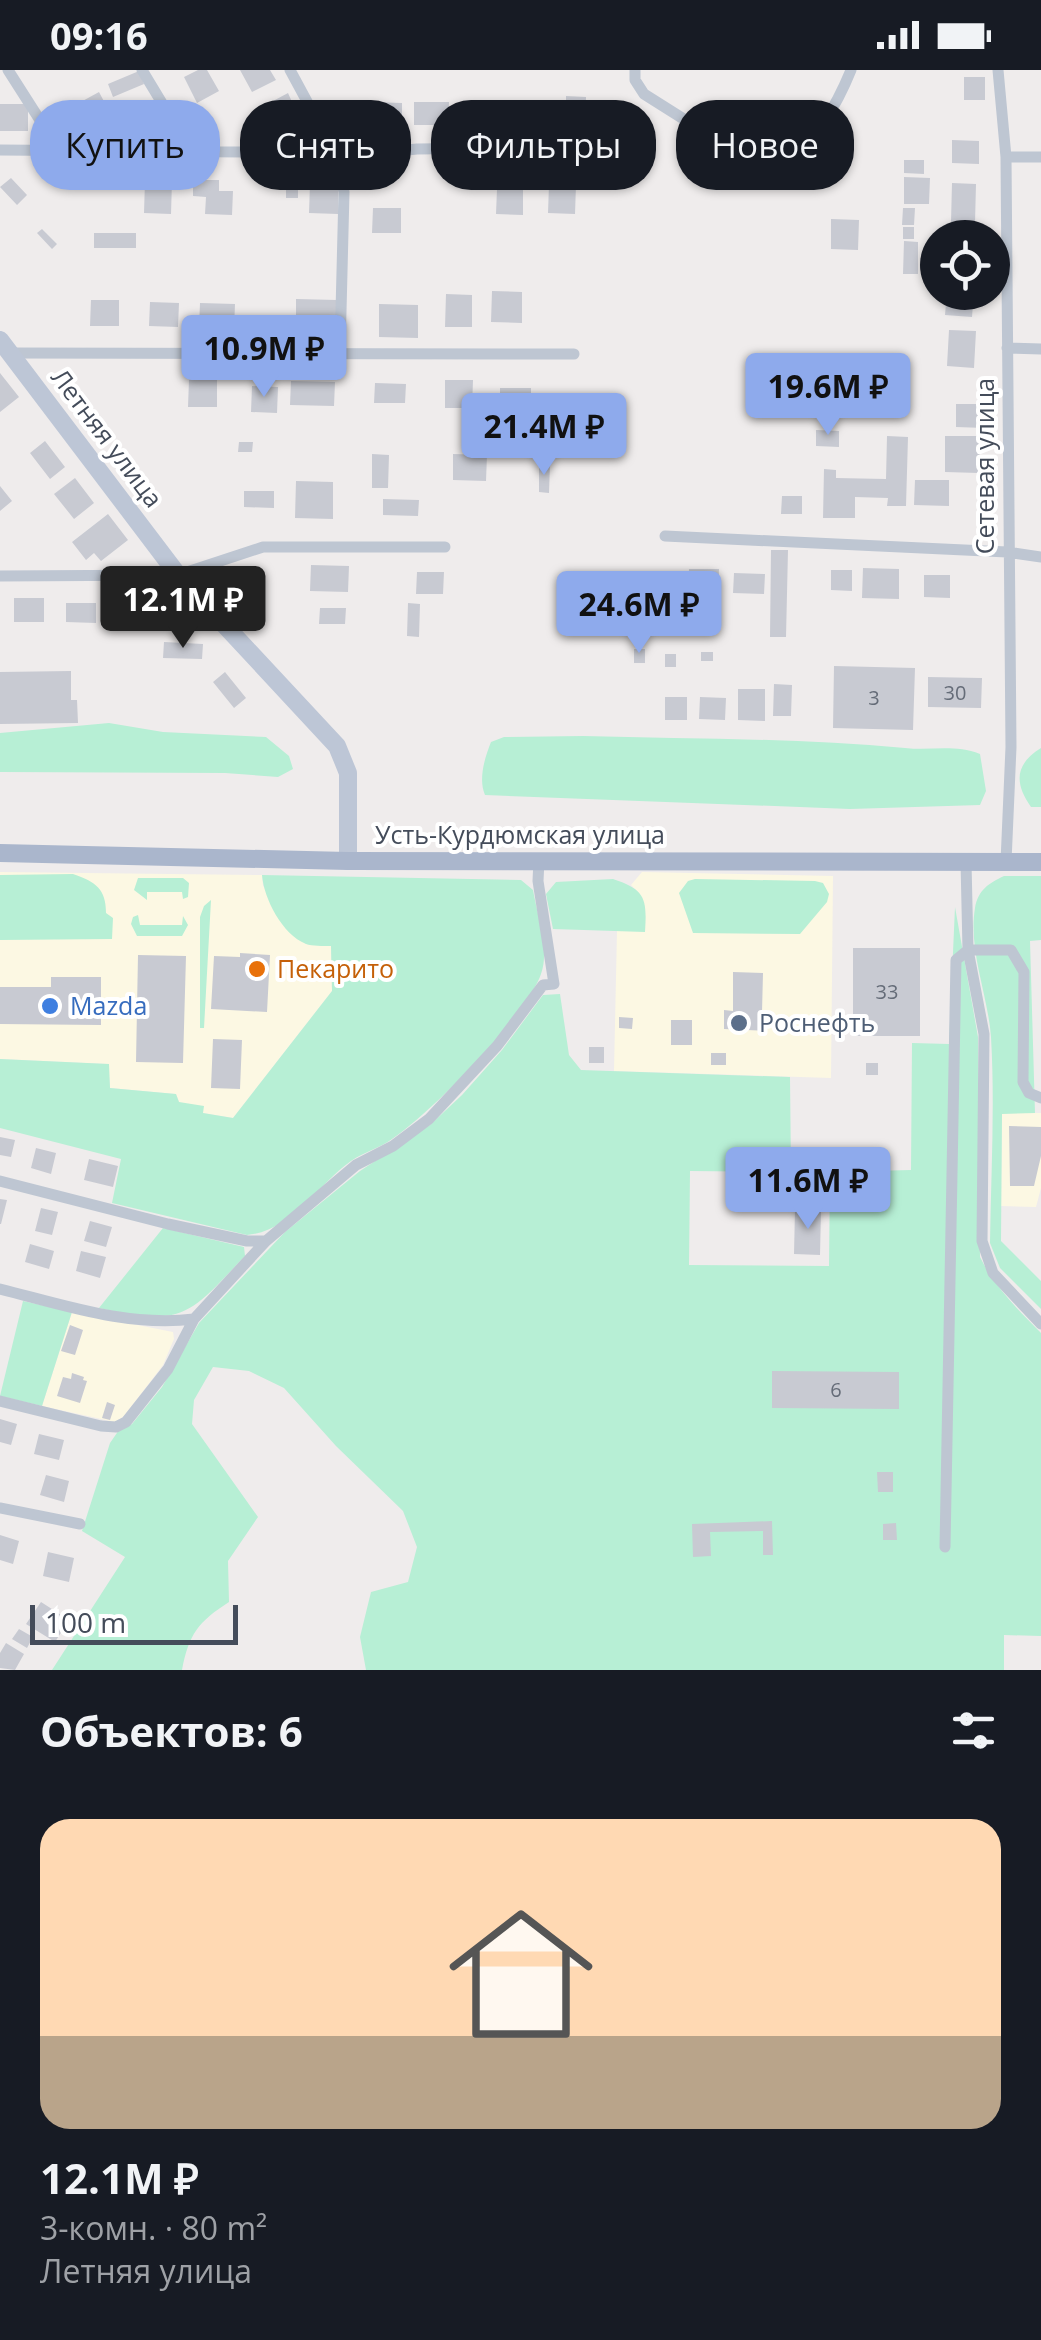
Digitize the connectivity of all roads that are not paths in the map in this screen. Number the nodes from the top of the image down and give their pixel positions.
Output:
1 (8, 70) edge
2 (142, 70) edge
3 (290, 70) edge
4 (635, 70) edge
5 (852, 70) edge
6 (998, 70) edge
7 (160, 100) edge
8 (306, 100) edge
9 (30, 105) edge
10 (0, 150) edge
11 (30, 150) edge
12 (1006, 157) junction
13 (1041, 157) edge
14 (344, 190) edge
15 (6, 346) edge
16 (1007, 348) junction
17 (1041, 349) edge
18 (340, 351) junction
19 (574, 354) dead end
20 (665, 536) dead end
21 (445, 547) dead end
22 (1008, 552) junction
23 (1041, 557) edge
24 (178, 575) junction
25 (0, 576) edge
26 (0, 853) edge
27 (539, 860) junction
28 (348, 861) junction
29 (966, 862) junction
30 (1006, 862) junction
31 (1041, 862) edge
32 (968, 950) junction
33 (1041, 1098) edge
34 (0, 1181) edge
35 (266, 1241) junction
36 (0, 1289) edge
37 (194, 1319) junction
38 (1041, 1324) edge
39 (0, 1402) edge
40 (0, 1508) edge
41 (80, 1524) dead end
42 (944, 1547) dead end

1 - 9 street
2 - 7 street
3 - 8 street
4 - 5 street
6 - 12 street, Сетевая улица
10 - 11 street
12 - 13 street
12 - 16 street, Сетевая улица
14 - 18 street
15 - 18 street
15 - 24 street, Летняя улица
16 - 17 street
16 - 22 street, Сетевая улица
18 - 19 street
20 - 22 street
21 - 24 street
22 - 23 street
22 - 30 street, Сетевая улица
24 - 25 street
24 - 28 street, Летняя улица
26 - 28 main road, Усть-Курдюмская улица
27 - 28 main road, Усть-Курдюмская улица
27 - 29 main road, Усть-Курдюмская улица
27 - 35 street
29 - 30 main road, Усть-Курдюмская улица
29 - 32 street
30 - 31 main road, Усть-Курдюмская улица
32 - 33 street
32 - 38 street
32 - 42 street
34 - 35 street
35 - 37 street
36 - 37 street
37 - 39 street
40 - 41 street

